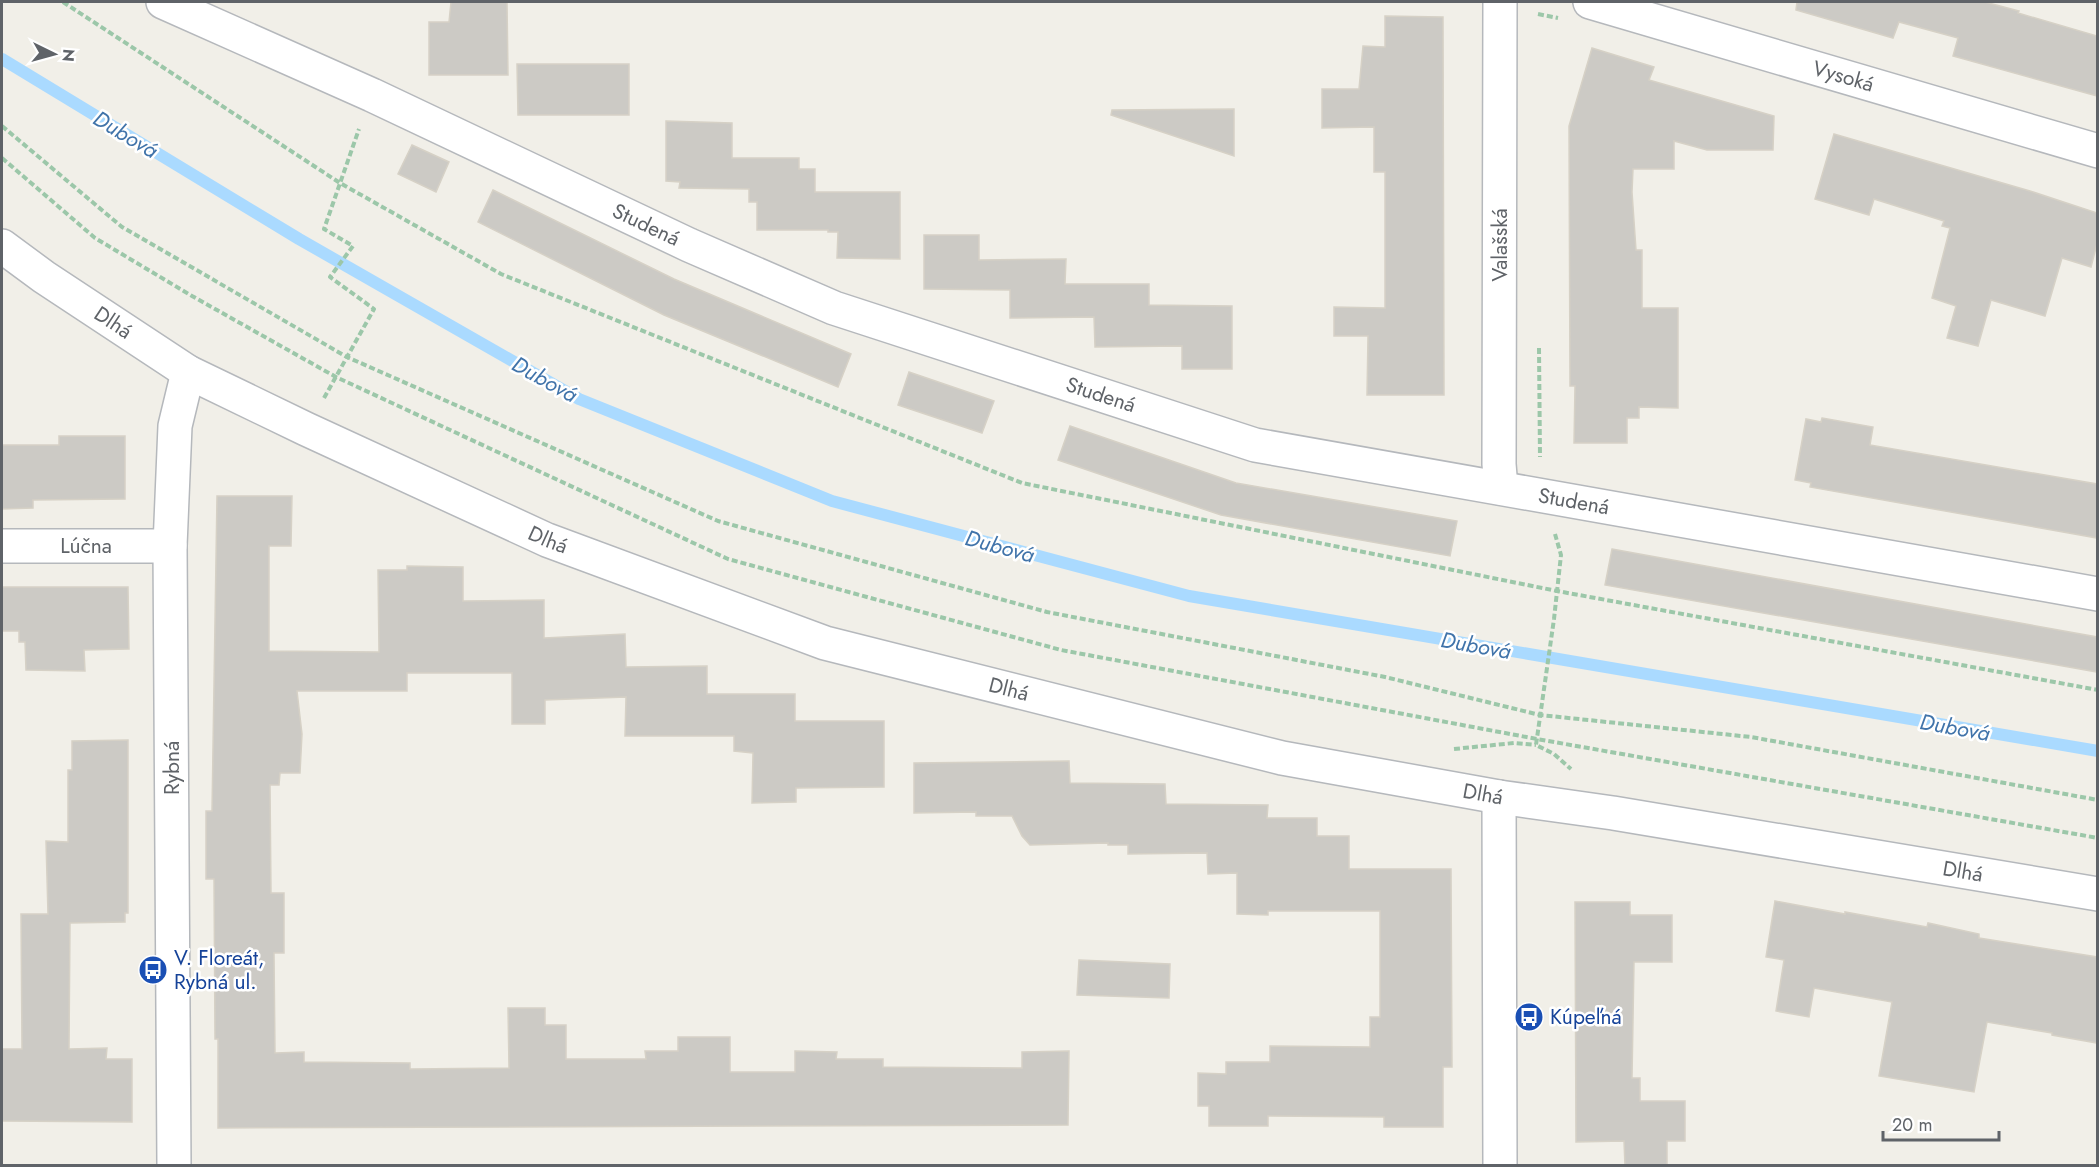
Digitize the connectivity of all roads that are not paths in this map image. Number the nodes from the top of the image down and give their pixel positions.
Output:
1 (164, 2) edge
2 (1500, 2) edge
3 (1590, 2) edge
4 (2097, 151) edge
5 (2, 246) edge
6 (188, 372) junction
7 (1501, 488) junction
8 (2, 546) edge
9 (171, 546) junction
10 (2097, 594) edge
11 (1499, 797) junction
12 (2097, 894) edge
13 (174, 1166) edge
14 (1500, 1166) edge

1 - 7 street, Studená
2 - 7 street, Valašská
3 - 4 street, Vysoká
5 - 6 street, Dlhá
6 - 9 street, Rybná
6 - 11 street, Dlhá
7 - 10 street, Studená
8 - 9 street, Lúčna
9 - 13 street, Rybná
11 - 12 street, Dlhá
11 - 14 street

